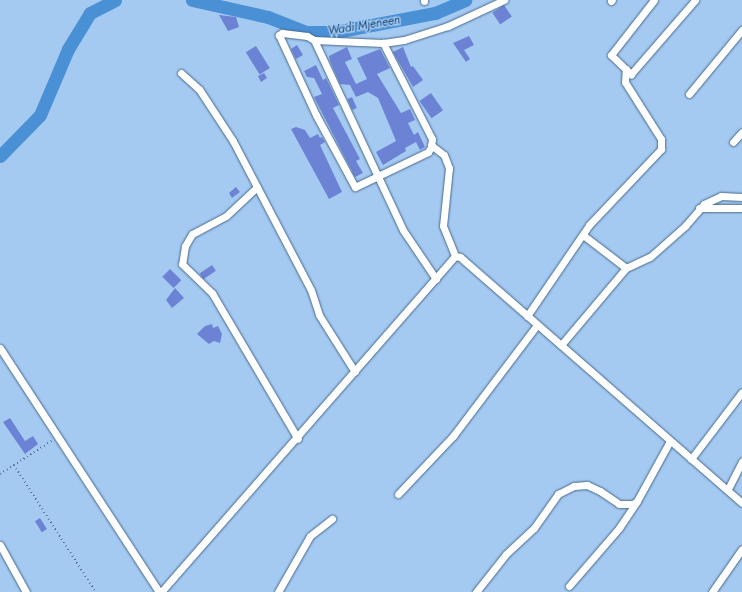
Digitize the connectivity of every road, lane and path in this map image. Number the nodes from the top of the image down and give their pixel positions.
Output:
1 (504, 0) edge
2 (654, 0) edge
3 (695, 0) edge
4 (742, 30) edge
5 (314, 40) junction
6 (383, 43) junction
7 (626, 69) junction
8 (180, 73) dead end
9 (689, 94) dead end
10 (742, 132) edge
11 (734, 142) dead end
12 (432, 145) junction
13 (378, 175) junction
14 (257, 187) junction
15 (742, 197) edge
16 (700, 208) junction
17 (742, 208) edge
18 (583, 235) junction
19 (455, 256) junction
20 (626, 268) junction
21 (436, 279) junction
22 (527, 316) junction
23 (537, 325) junction
24 (561, 345) junction
25 (0, 348) edge
26 (356, 372) junction
27 (742, 392) edge
28 (58, 437) junction
29 (298, 439) junction
30 (670, 442) junction
31 (691, 458) junction
32 (742, 461) edge
33 (14, 465) junction
34 (0, 474) edge
35 (728, 490) junction
36 (398, 494) dead end
37 (637, 501) junction
38 (742, 503) edge
39 (332, 519) dead end
40 (0, 545) edge
41 (742, 549) edge
42 (569, 586) dead end
43 (26, 592) edge
44 (96, 592) edge
45 (160, 592) edge
46 (278, 592) edge
47 (476, 592) edge
48 (712, 592) edge

1 - 6 street
2 - 7 street
3 - 7 street
4 - 9 street
5 - 6 street
5 - 13 street
5 - 13 street
6 - 12 street
7 - 18 street
8 - 14 street
10 - 11 street
12 - 13 street
12 - 19 street
13 - 21 street
14 - 26 street
14 - 29 street
15 - 16 street
16 - 17 street
16 - 20 street
18 - 20 street
18 - 22 street
19 - 21 street
19 - 22 street
20 - 24 street
21 - 26 street
22 - 23 street
23 - 24 street
23 - 36 street
24 - 30 street
25 - 28 street
26 - 29 street
27 - 31 street
28 - 33 path
28 - 45 street
29 - 45 street
30 - 31 street
30 - 37 street
31 - 35 street
32 - 35 street
33 - 34 path
33 - 44 path
35 - 38 street
37 - 42 street
37 - 47 street
39 - 46 street
40 - 43 street
41 - 48 street

